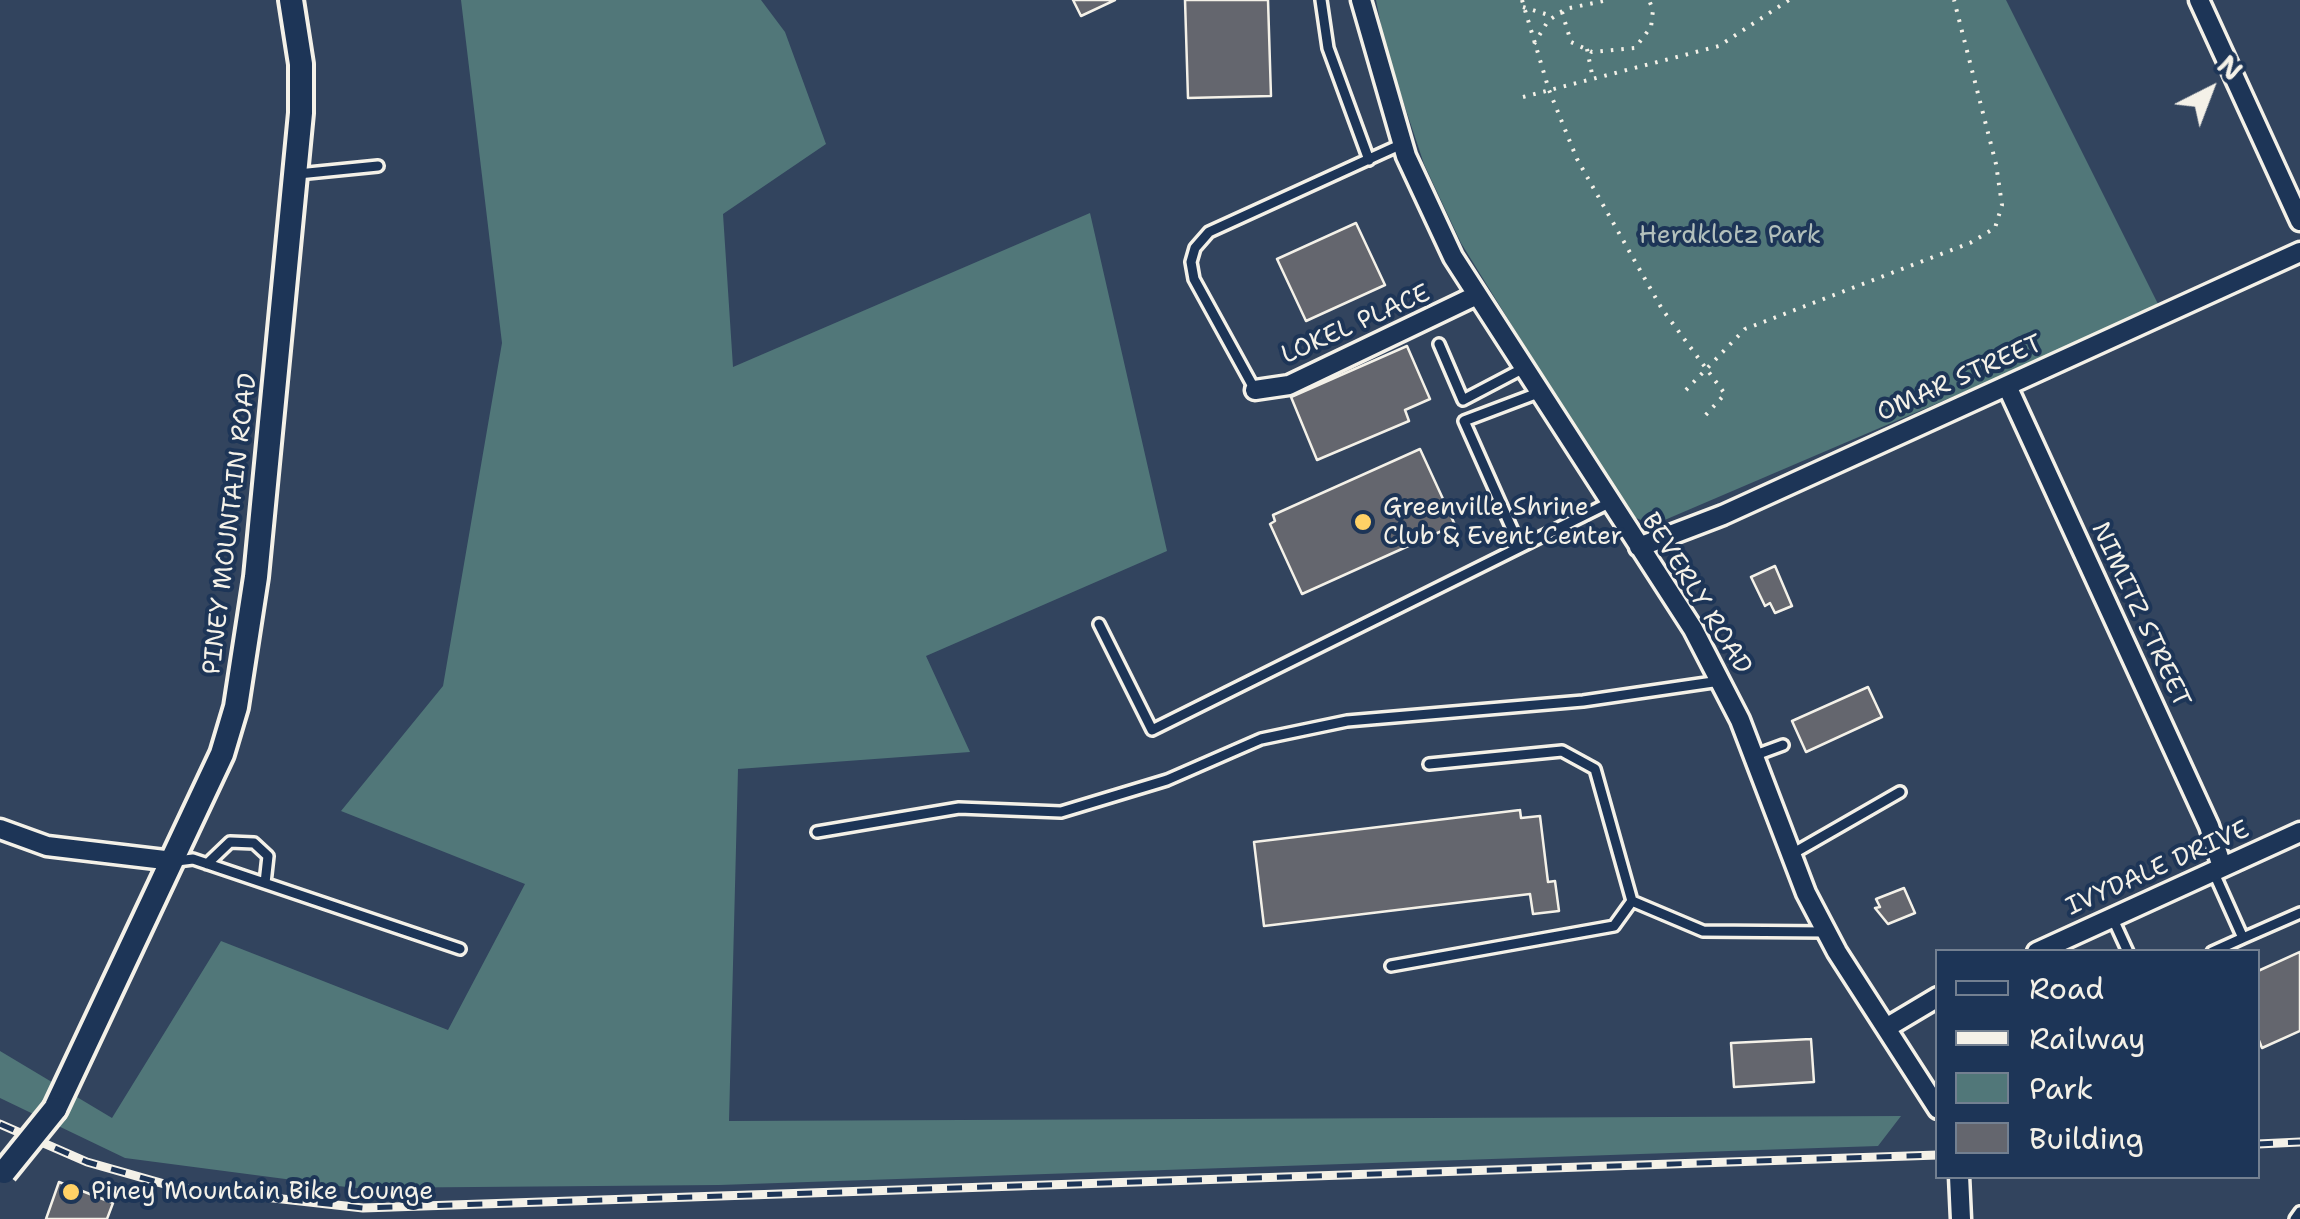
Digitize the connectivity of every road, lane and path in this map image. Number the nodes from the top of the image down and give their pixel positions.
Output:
1 (291, 0) edge
2 (1321, 0) edge
3 (1361, 0) edge
4 (1565, 0) edge
5 (1608, 0) edge
6 (1649, 0) edge
7 (1789, 0) edge
8 (1954, 0) edge
9 (2198, 0) edge
10 (1523, 3) edge
11 (1569, 8) junction
12 (1562, 12) junction
13 (1555, 16) junction
14 (1534, 44) junction
15 (1586, 50) junction
16 (1593, 80) junction
17 (1549, 90) junction
18 (1522, 97) dead end
19 (1402, 144) junction
20 (1368, 160) junction
21 (378, 166) dead end
22 (295, 174) junction
23 (2300, 220) edge
24 (2300, 252) edge
25 (1475, 296) junction
26 (1439, 344) dead end
27 (1522, 368) junction
28 (1704, 370) junction
29 (2007, 386) junction
30 (1255, 390) joint
31 (1686, 390) dead end
32 (1538, 393) junction
33 (1702, 419) dead end
34 (1609, 503) junction
35 (1639, 547) junction
36 (1520, 548) junction
37 (1099, 624) dead end
38 (1722, 681) junction
39 (1783, 745) dead end
40 (1753, 756) junction
41 (1429, 764) dead end
42 (1900, 792) dead end
43 (0, 829) edge
44 (817, 832) dead end
45 (2300, 832) edge
46 (1790, 856) junction
47 (173, 861) junction
48 (207, 864) junction
49 (2218, 869) junction
50 (265, 884) junction
51 (1632, 901) junction
52 (2300, 913) edge
53 (2112, 917) junction
54 (1826, 932) junction
55 (2243, 938) junction
56 (460, 949) dead end
57 (2043, 949) edge
58 (2127, 949) edge
59 (2219, 949) edge
60 (1390, 966) dead end
61 (1935, 999) edge
62 (1886, 1028) junction
63 (1935, 1103) edge
64 (2, 1174) edge
65 (1959, 1179) edge
66 (2300, 1212) edge
67 (1961, 1219) edge
68 (2295, 1219) edge

1 - 22 street, PINEY MOUNTAIN ROAD
2 - 20 lane
3 - 19 street, BEVERLY ROAD
4 - 11 path
5 - 11 path
6 - 15 path
7 - 16 path
8 - 28 path
9 - 23 street
10 - 13 path
10 - 14 path
11 - 12 path
12 - 13 path
12 - 15 path
13 - 14 path
14 - 17 path
15 - 16 path
16 - 17 path
17 - 18 path
17 - 28 path
19 - 20 lane
19 - 25 street, BEVERLY ROAD
20 - 30 lane
21 - 22 lane
22 - 47 street, PINEY MOUNTAIN ROAD
24 - 29 street, OMAR STREET
25 - 27 street, BEVERLY ROAD
25 - 30 street, LOKEL PLACE
26 - 27 lane
27 - 32 street, BEVERLY ROAD
28 - 31 path
28 - 33 path
29 - 35 street, OMAR STREET
29 - 49 street, NIMITZ STREET
32 - 34 street, BEVERLY ROAD
32 - 36 lane
34 - 35 street, BEVERLY ROAD
34 - 36 lane
35 - 38 street, BEVERLY ROAD
36 - 37 lane
38 - 40 street, BEVERLY ROAD
38 - 44 lane
39 - 40 lane
40 - 46 street, BEVERLY ROAD
41 - 51 lane
42 - 46 lane
43 - 47 street
45 - 49 street, IVYDALE DRIVE
46 - 54 street, BEVERLY ROAD
47 - 48 lane
47 - 64 street, PINEY MOUNTAIN ROAD, bridge
48 - 50 lane
48 - 50 lane
49 - 53 street, IVYDALE DRIVE
49 - 55 lane
50 - 56 lane
51 - 54 lane
51 - 60 lane
52 - 55 lane
53 - 57 street, IVYDALE DRIVE
53 - 58 lane
54 - 62 street, BEVERLY ROAD
55 - 59 lane
61 - 62 street
62 - 63 street, BEVERLY ROAD
65 - 67 street
66 - 68 lane

